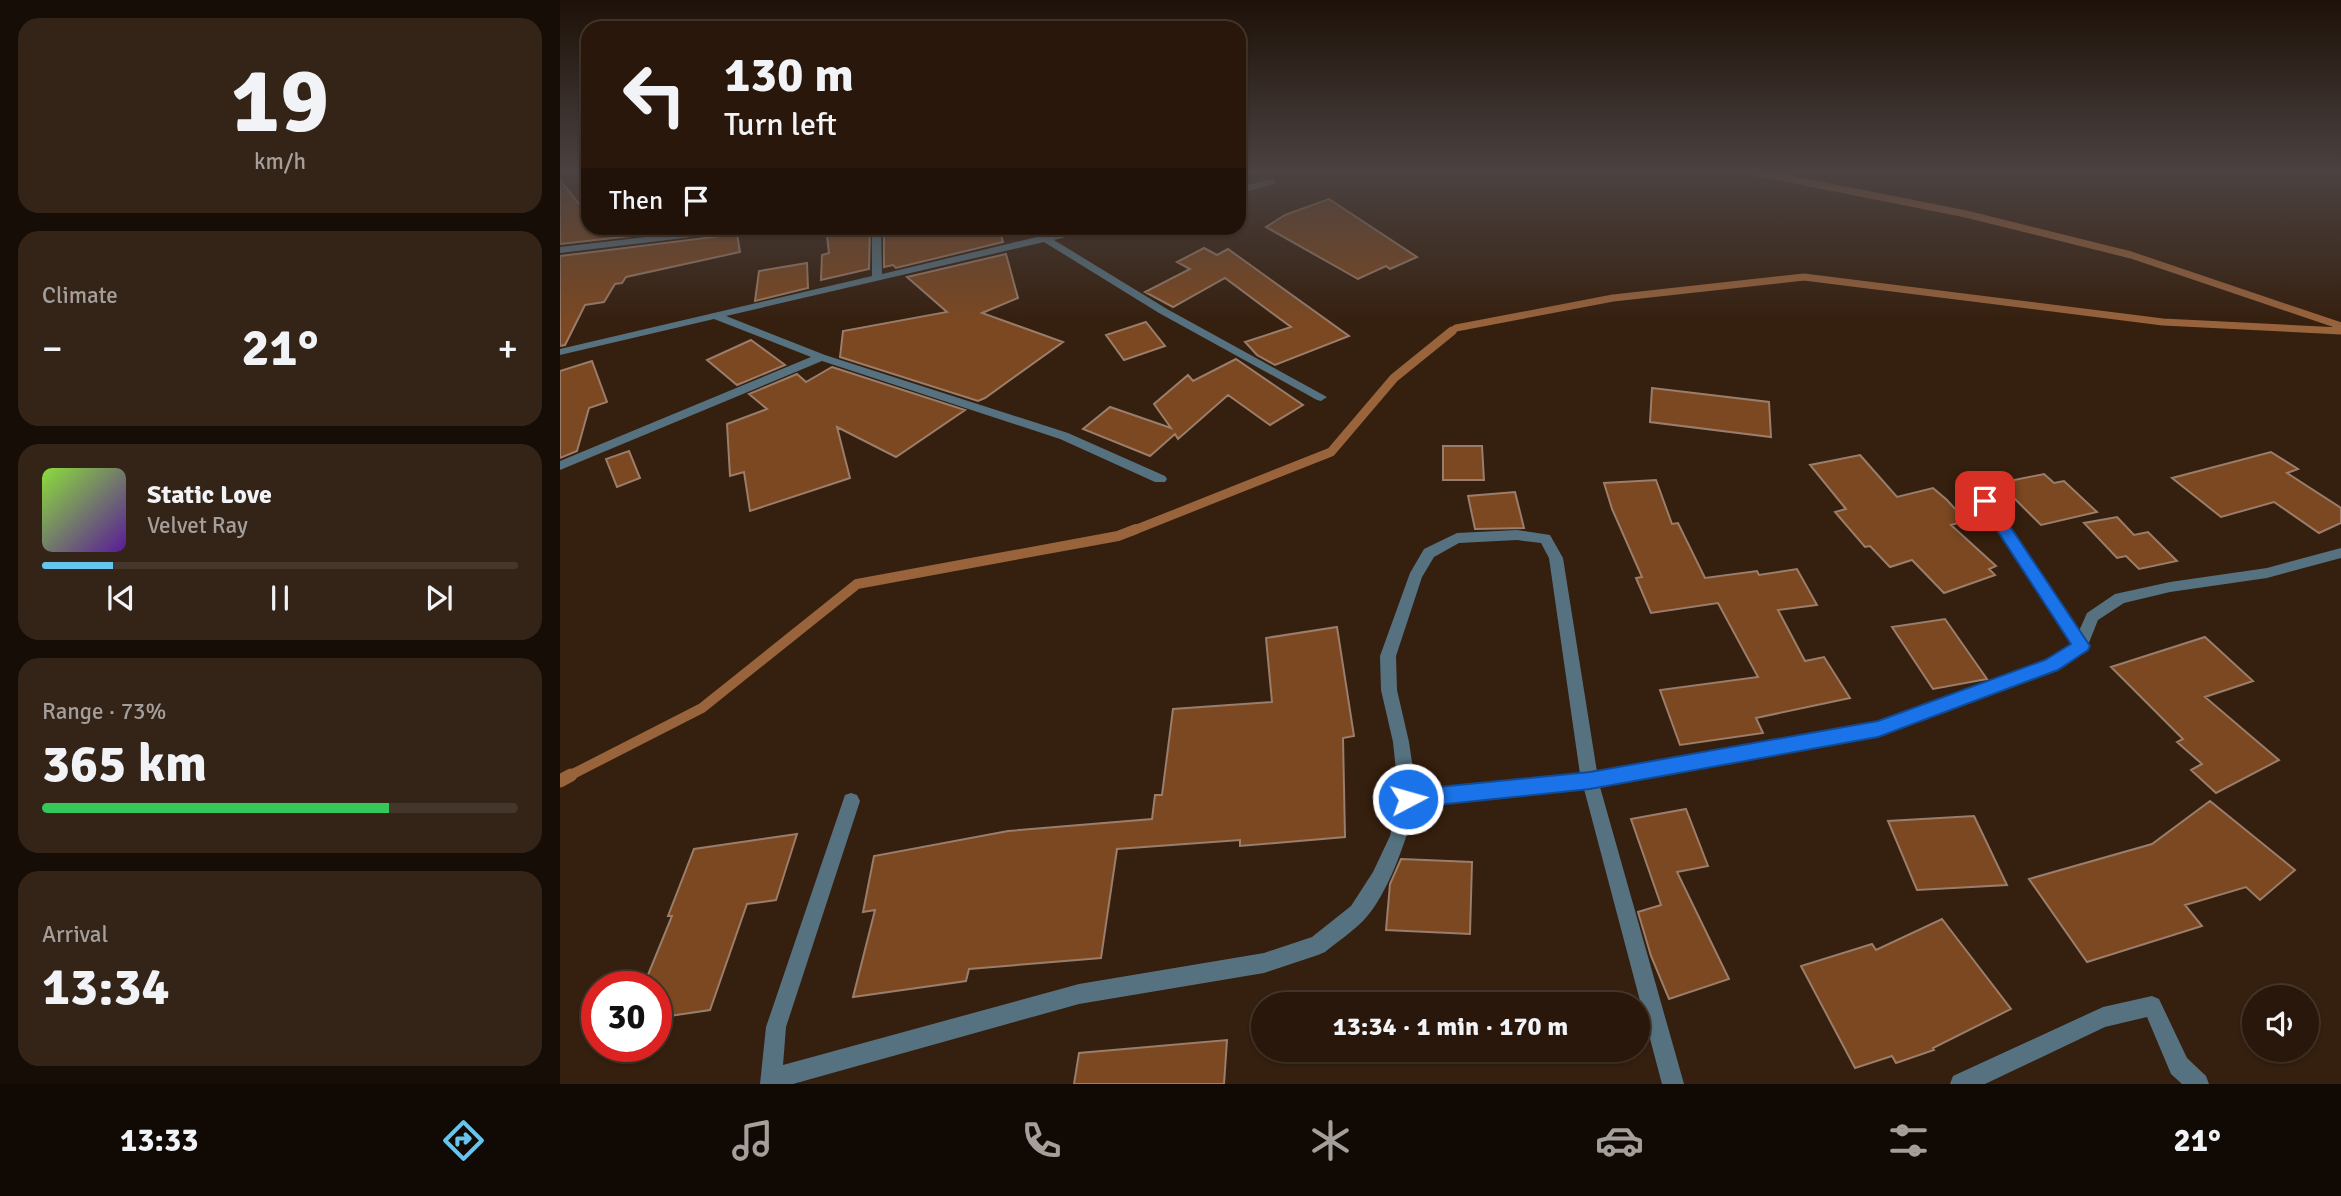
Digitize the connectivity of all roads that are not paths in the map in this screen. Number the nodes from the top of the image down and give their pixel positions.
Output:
1 (684, 235) edge
2 (876, 235) edge
3 (1059, 235) edge
4 (1045, 238) junction
5 (560, 250) edge
6 (877, 277) junction
7 (715, 316) junction
8 (560, 352) edge
9 (821, 357) junction
10 (1321, 397) dead end
11 (560, 466) edge
12 (1160, 479) dead end
13 (1985, 501) dead end
14 (2341, 553) edge
15 (2081, 646) junction
16 (1590, 780) junction
17 (1408, 799) junction
18 (851, 802) dead end
19 (772, 1081) edge
20 (1673, 1084) edge
21 (1961, 1084) edge
22 (2198, 1084) edge

1 - 5 street
2 - 6 street
3 - 4 street
4 - 6 street
4 - 10 street
6 - 7 street
7 - 8 street
7 - 9 street
9 - 11 street
9 - 12 street
13 - 15 street
14 - 15 street
15 - 16 street
16 - 17 street
16 - 17 street
16 - 20 street
17 - 19 street
18 - 19 street
21 - 22 street

